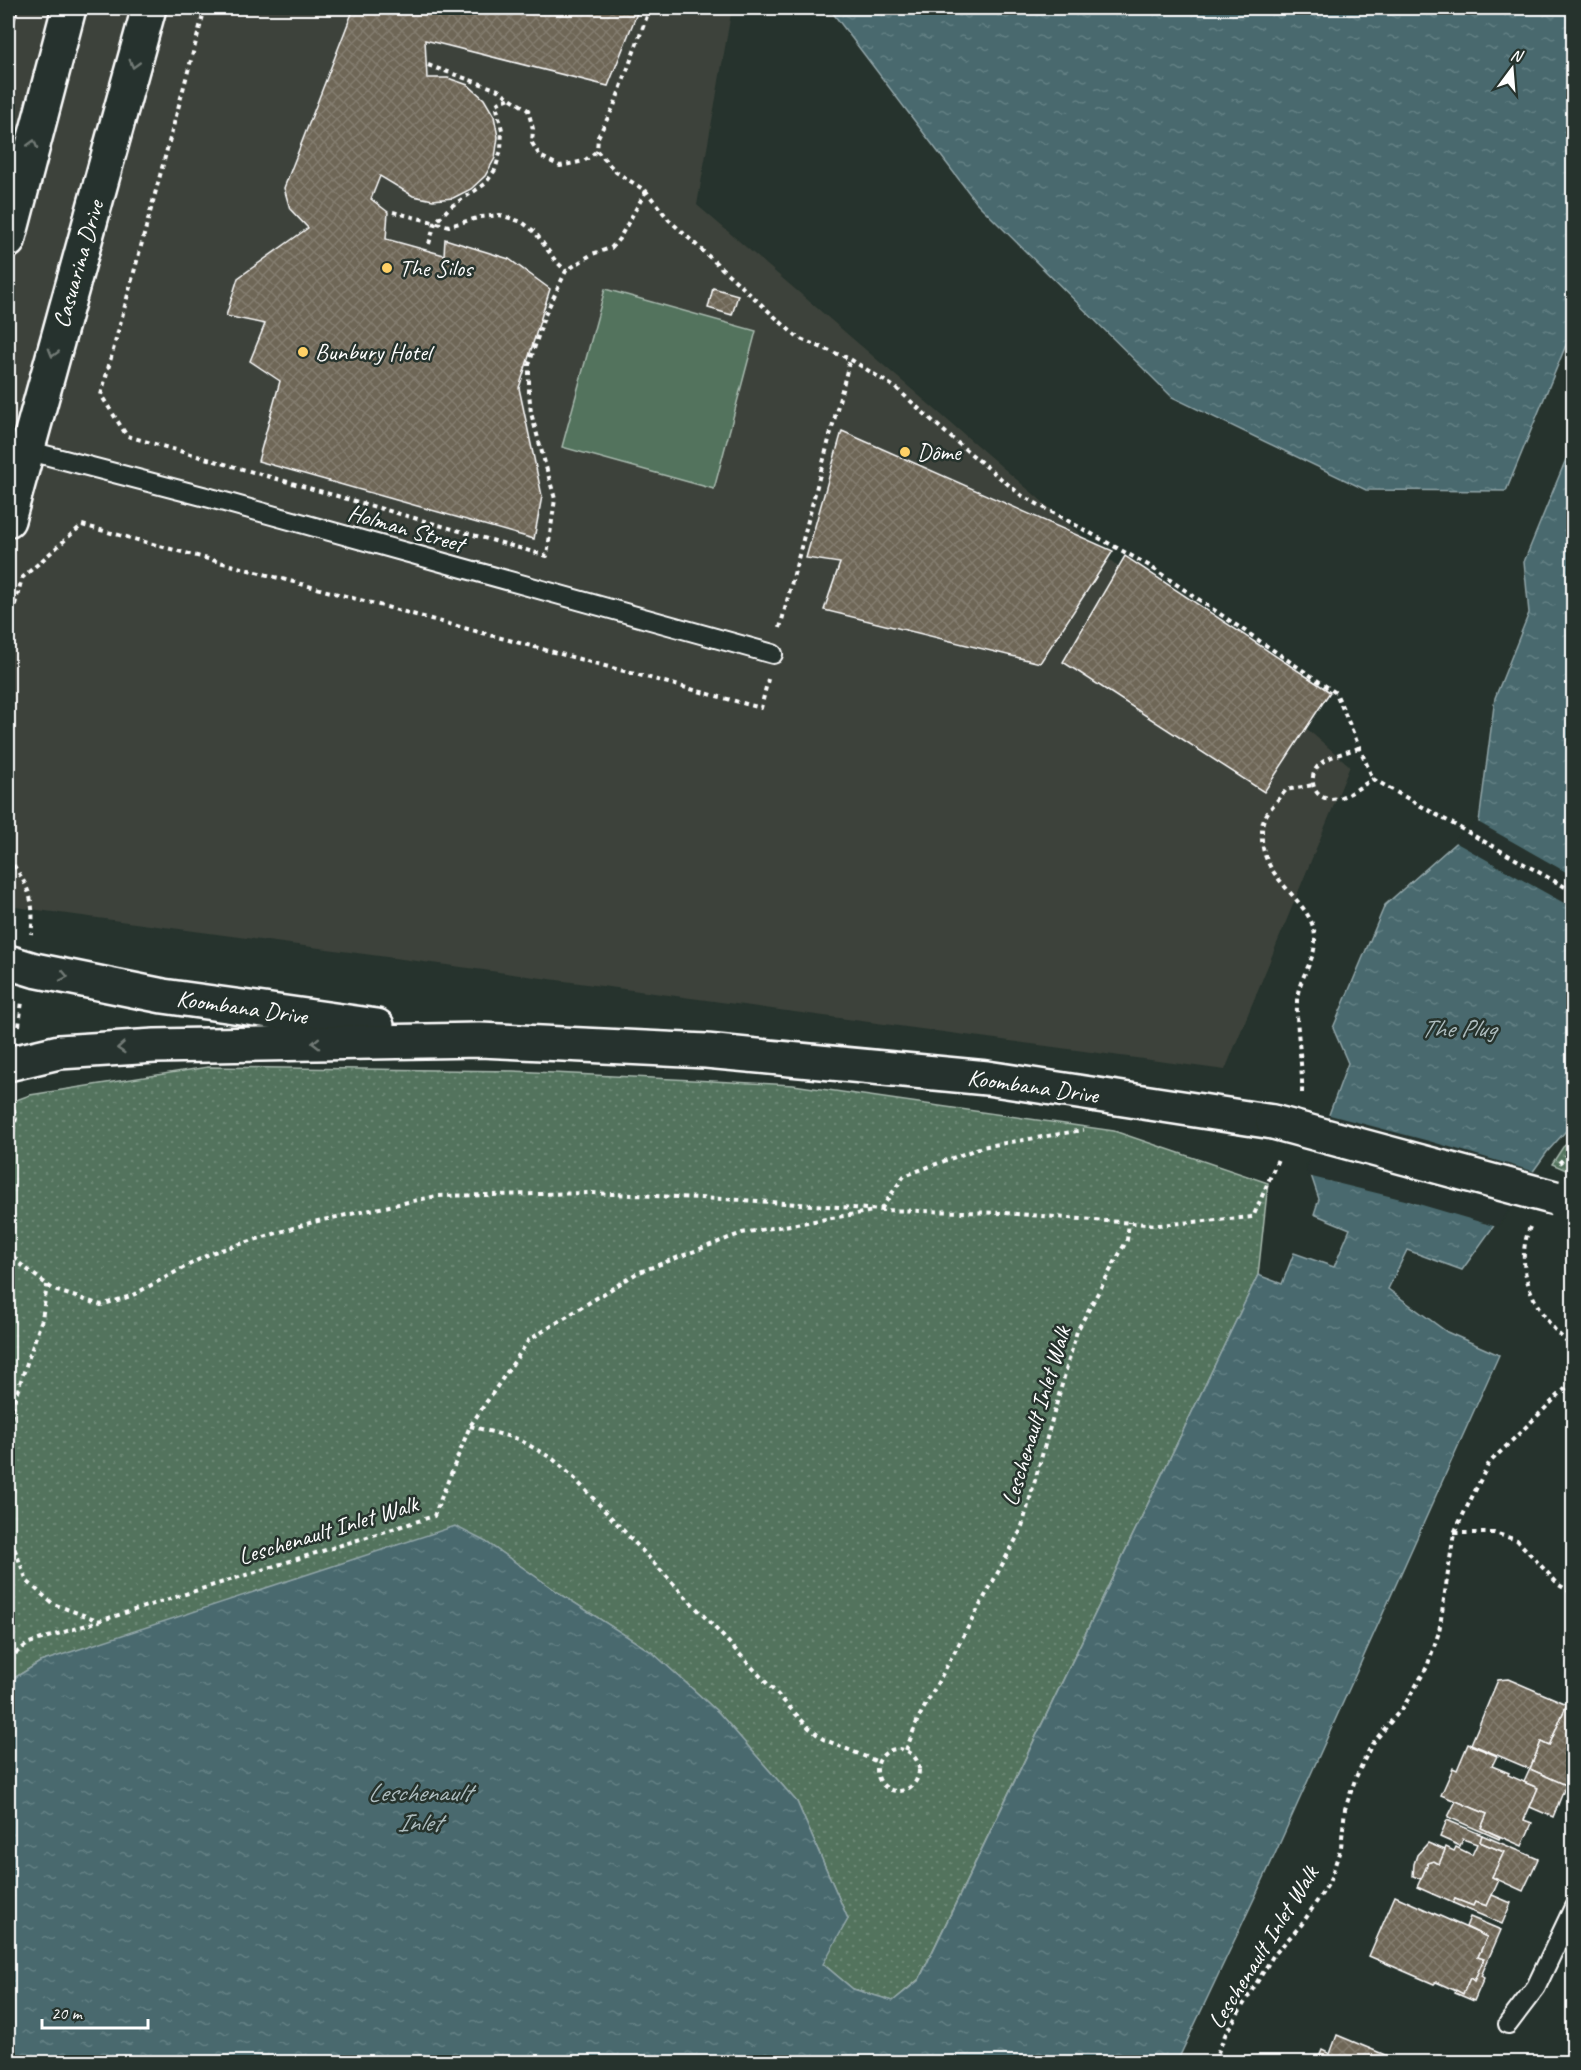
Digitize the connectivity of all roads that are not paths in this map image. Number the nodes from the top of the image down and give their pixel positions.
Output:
1 (69, 8) edge
2 (148, 8) edge
3 (8, 241) edge
4 (14, 449) edge
5 (8, 520) edge
6 (773, 654) road end
7 (8, 962) edge
8 (480, 1040) junction
9 (9, 1078) edge
10 (1561, 1191) edge
11 (1574, 1907) edge
12 (1509, 2024) dead end

3 -> 1 main road
2 -> 4 main road, Casuarina Drive
4 - 5 main road, Casuarina Drive
4 - 6 lane, Holman Street
7 -> 8 main road, Koombana Drive
8 -> 9 main road, Koombana Drive
8 - 10 main road, Koombana Drive, bridge
11 - 12 lane

